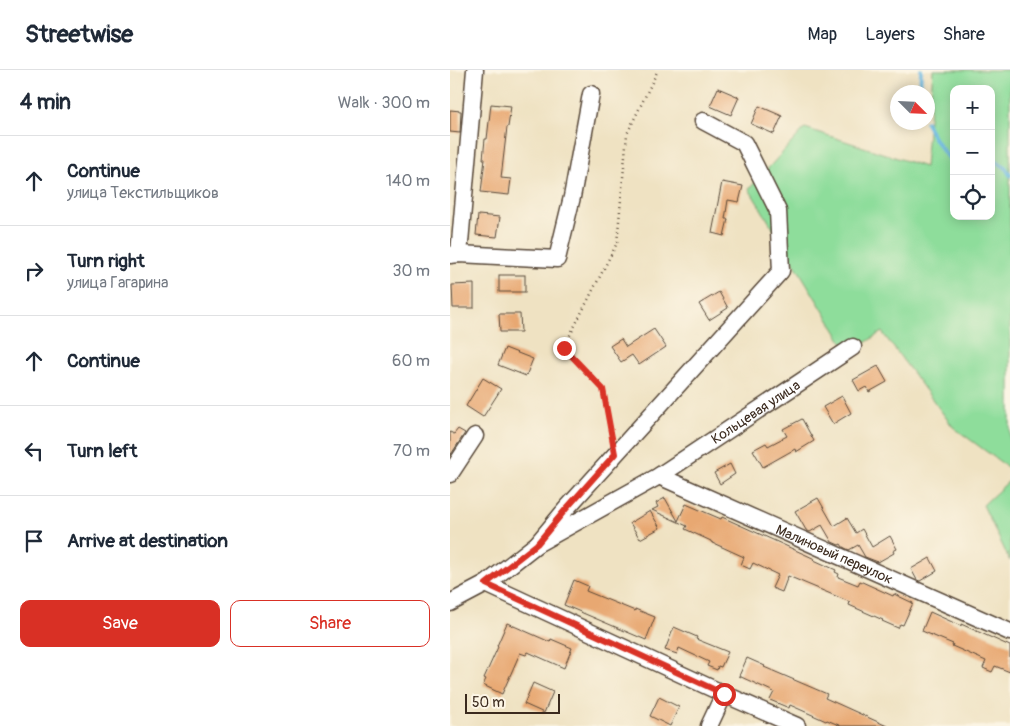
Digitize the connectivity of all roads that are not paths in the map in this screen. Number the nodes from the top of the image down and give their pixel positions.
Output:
1 (475, 70) edge
2 (591, 94) dead end
3 (703, 121) dead end
4 (454, 254) edge
5 (853, 347) dead end
6 (475, 436) dead end
7 (450, 474) edge
8 (659, 476) junction
9 (537, 544) junction
10 (486, 584) junction
11 (450, 603) edge
12 (1010, 632) edge
13 (724, 694) junction
14 (709, 726) edge
15 (797, 726) edge

1 - 4 street
2 - 4 street
3 - 9 street
5 - 8 street, Кольцевая улица
6 - 7 street
8 - 9 street, Кольцевая улица
8 - 12 street, Малиновый переулок
9 - 10 street
10 - 11 street
10 - 13 street
13 - 14 street
13 - 15 street

